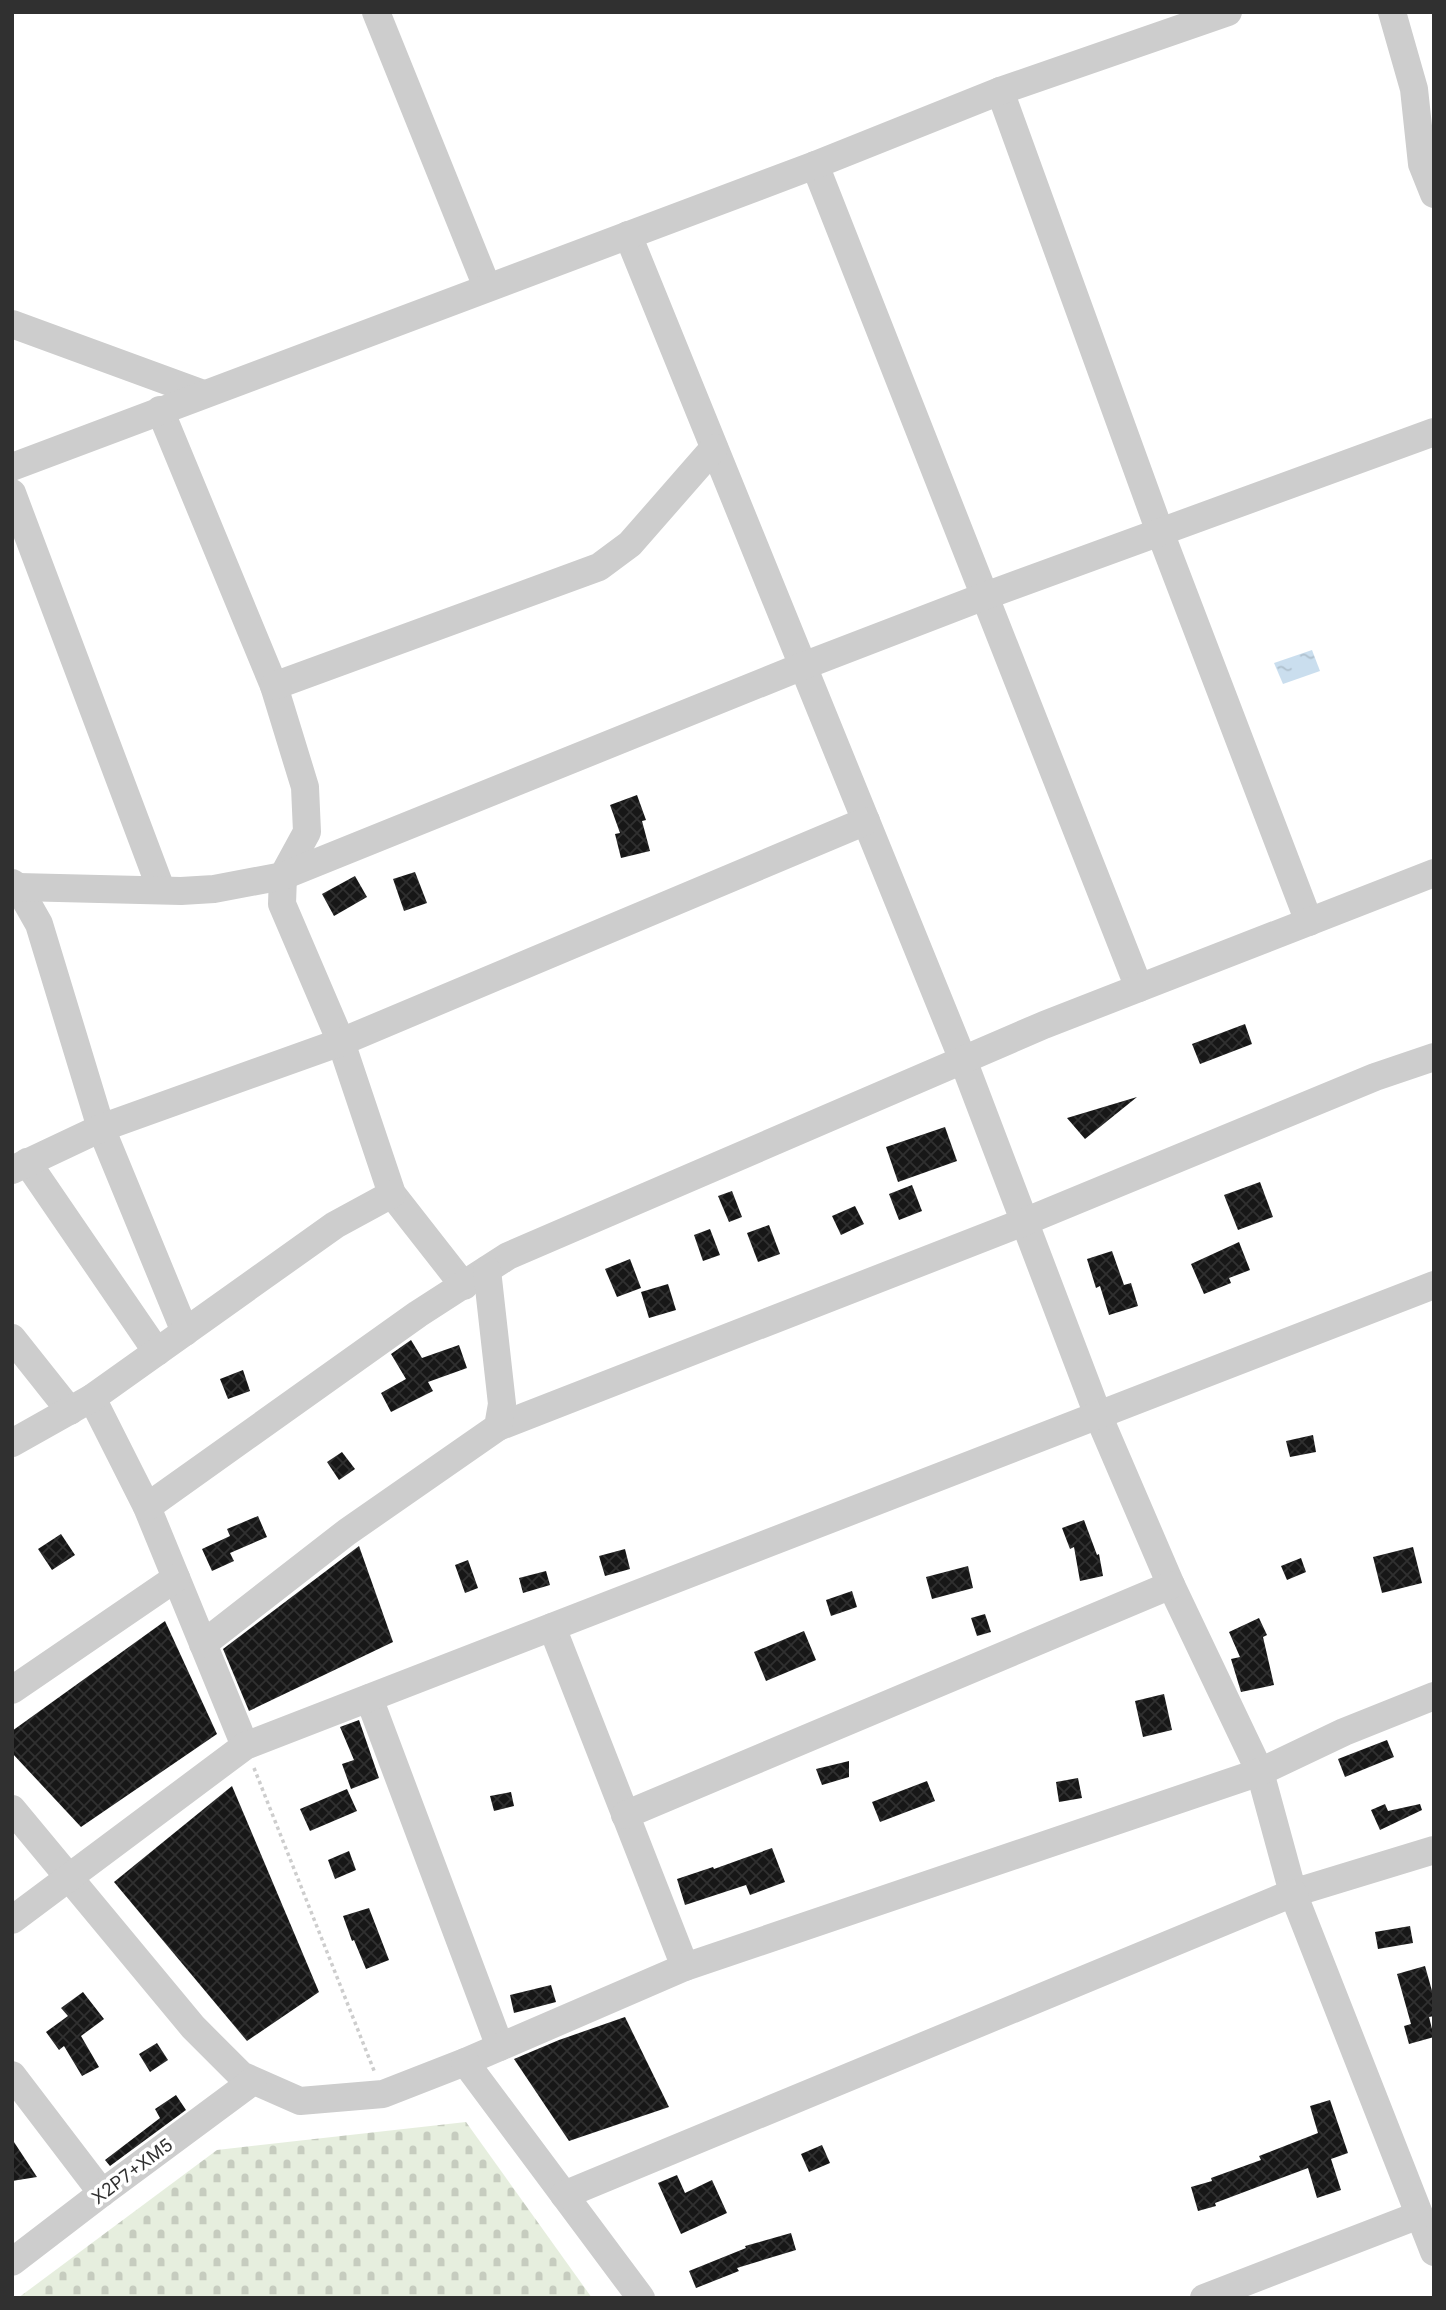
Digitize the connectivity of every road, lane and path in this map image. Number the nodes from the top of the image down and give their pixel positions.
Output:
1 (376, 12) edge
2 (1228, 12) edge
3 (1392, 12) edge
4 (1000, 91) junction
5 (815, 164) junction
6 (1434, 194) edge
7 (628, 235) junction
8 (487, 287) junction
9 (12, 324) edge
10 (203, 394) junction
11 (160, 410) junction
12 (1434, 432) edge
13 (715, 448) junction
14 (12, 467) edge
15 (12, 493) edge
16 (1160, 532) junction
17 (985, 596) junction
18 (803, 666) junction
19 (274, 685) junction
20 (866, 821) junction
21 (1434, 873) edge
22 (283, 876) junction
23 (15, 885) edge
24 (161, 889) junction
25 (1309, 922) junction
26 (1139, 988) junction
27 (341, 1042) junction
28 (1434, 1057) edge
29 (963, 1060) junction
30 (101, 1128) junction
31 (20, 1166) edge
32 (392, 1194) junction
33 (1024, 1222) junction
34 (487, 1270) junction
35 (1434, 1285) edge
36 (464, 1286) junction
37 (185, 1332) junction
38 (12, 1338) edge
39 (157, 1352) junction
40 (81, 1404) junction
41 (1098, 1415) junction
42 (498, 1427) junction
43 (12, 1443) edge
44 (147, 1507) junction
45 (176, 1578) junction
46 (1171, 1586) junction
47 (552, 1627) junction
48 (203, 1644) junction
49 (12, 1690) edge
50 (1434, 1696) edge
51 (369, 1698) junction
52 (245, 1746) junction
53 (1259, 1772) junction
54 (12, 1809) edge
55 (625, 1815) junction
56 (1434, 1850) edge
57 (70, 1877) junction
58 (1293, 1893) junction
59 (12, 1920) edge
60 (685, 1967) junction
61 (500, 2047) junction
62 (465, 2062) junction
63 (12, 2076) edge
64 (254, 2081) junction
65 (383, 2094) junction
66 (102, 2193) junction
67 (564, 2195) junction
68 (1419, 2215) junction
69 (1434, 2252) edge
70 (12, 2262) edge
71 (641, 2298) edge
72 (1204, 2298) edge

1 - 8 street
2 - 4 street
3 - 6 street
4 - 5 street
4 - 16 street
5 - 7 street
5 - 17 street
7 - 8 street
7 - 13 street
8 - 10 street
9 - 10 street
10 - 11 street
11 - 14 street
11 - 19 street
12 - 16 street
13 - 18 street
13 - 19 street
15 - 24 street
16 - 17 street
16 - 25 street
17 - 18 street
17 - 26 street
18 - 20 street
18 - 22 street
19 - 22 street
20 - 27 street
20 - 29 street
21 - 25 street
22 - 24 street
22 - 27 street
23 - 24 street
23 - 30 street
25 - 26 street
26 - 29 street
27 - 30 street
27 - 32 street
28 - 33 street
29 - 33 street
29 - 34 street
30 - 31 street
30 - 37 street
31 - 39 street
32 - 36 street
32 - 37 street
33 - 41 street
33 - 42 street
34 - 36 street
34 - 42 street
35 - 41 street
36 - 44 street
37 - 39 street
38 - 40 street
39 - 40 street
40 - 43 street
40 - 44 street
41 - 46 street
41 - 47 street
42 - 48 street
44 - 45 street
45 - 48 street
45 - 49 street
46 - 53 street
46 - 55 street
47 - 51 street
47 - 55 street
48 - 52 street
50 - 53 street
51 - 52 street
51 - 61 street
52 - 57 street
52 - 65 path
53 - 58 street
53 - 60 street
54 - 57 street
55 - 60 street
56 - 58 street
57 - 59 street
57 - 64 street
58 - 67 street
58 - 68 street
60 - 61 street
61 - 62 street
62 - 65 street
62 - 67 street
63 - 66 street
64 - 65 street
64 - 66 street, X2P7+XM5
66 - 70 street, X2P7+XM5
67 - 71 street
68 - 69 street
68 - 72 street

